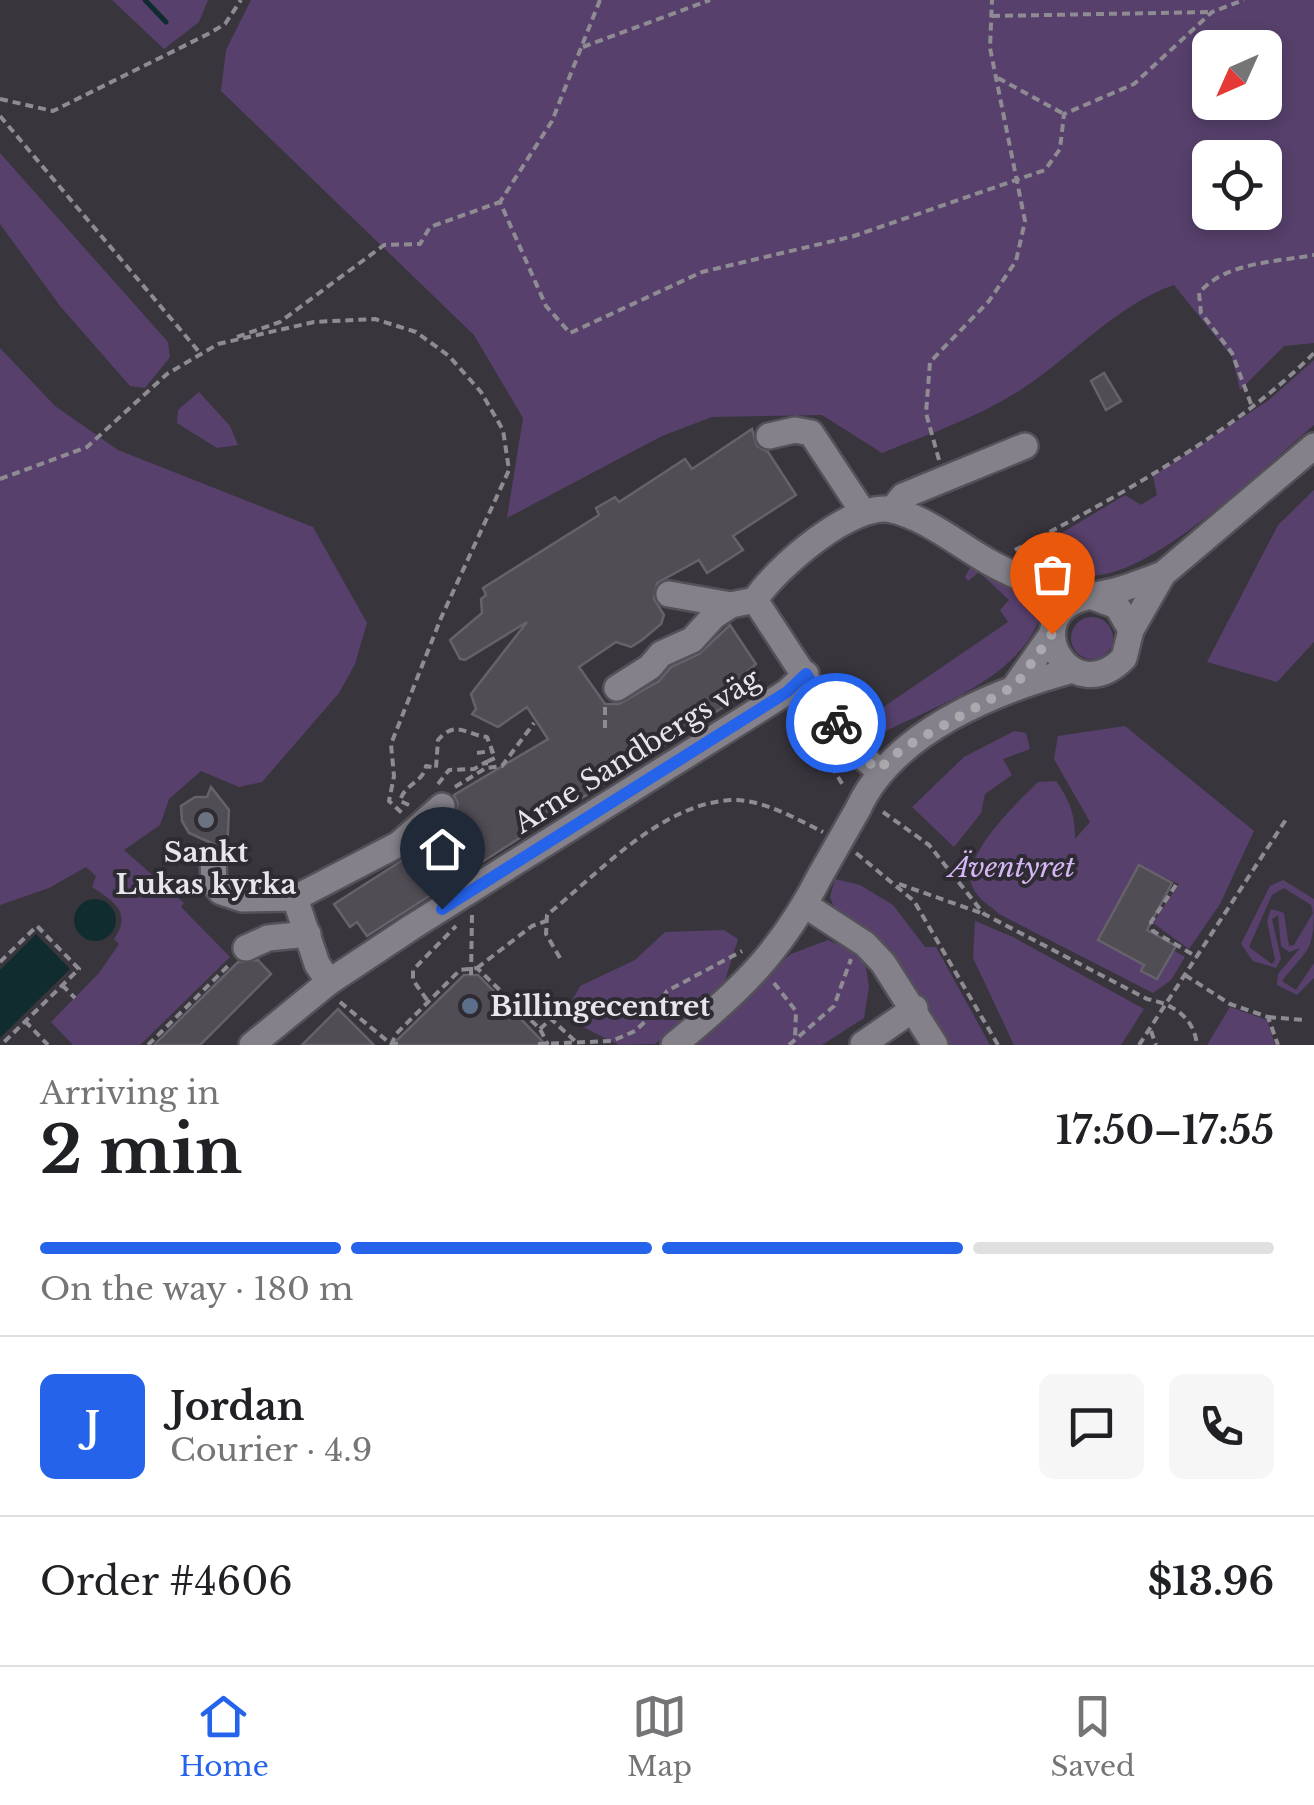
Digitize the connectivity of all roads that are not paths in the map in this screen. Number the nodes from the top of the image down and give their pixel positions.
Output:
1 (769, 436) dead end
2 (1025, 446) dead end
3 (1314, 446) edge
4 (892, 510) junction
5 (864, 512) junction
6 (1163, 574) junction
7 (669, 594) dead end
8 (1082, 599) junction
9 (743, 603) junction
10 (1131, 630) junction
11 (1052, 634) junction
12 (1072, 670) junction
13 (806, 674) junction
14 (1016, 685) junction
15 (611, 690) road end
16 (878, 770) junction
17 (434, 801) road end
18 (212, 859) dead end
19 (294, 898) junction
20 (805, 905) junction
21 (308, 934) junction
22 (246, 948) road end
23 (332, 989) junction
24 (915, 1008) junction
25 (864, 1044) edge
26 (252, 1045) edge
27 (674, 1045) edge
28 (934, 1045) edge

1 - 5 street
2 - 4 street
3 - 6 street
4 - 5 street
4 - 8 street
5 - 9 street
6 - 8 street
6 - 10 street
7 - 9 street
8 - 10 street
8 - 11 street
9 - 13 street
9 - 15 street
10 - 12 street
11 - 12 street
11 - 14 street
12 - 14 street
13 - 16 street
13 - 23 street, Arne Sandbergs väg
14 - 16 street
16 - 20 street, bridge
17 - 19 street
18 - 19 street
19 - 21 street
20 - 24 street
20 - 27 street
21 - 22 street
21 - 23 street
23 - 26 street, Arne Sandbergs väg
24 - 25 street
24 - 28 street

